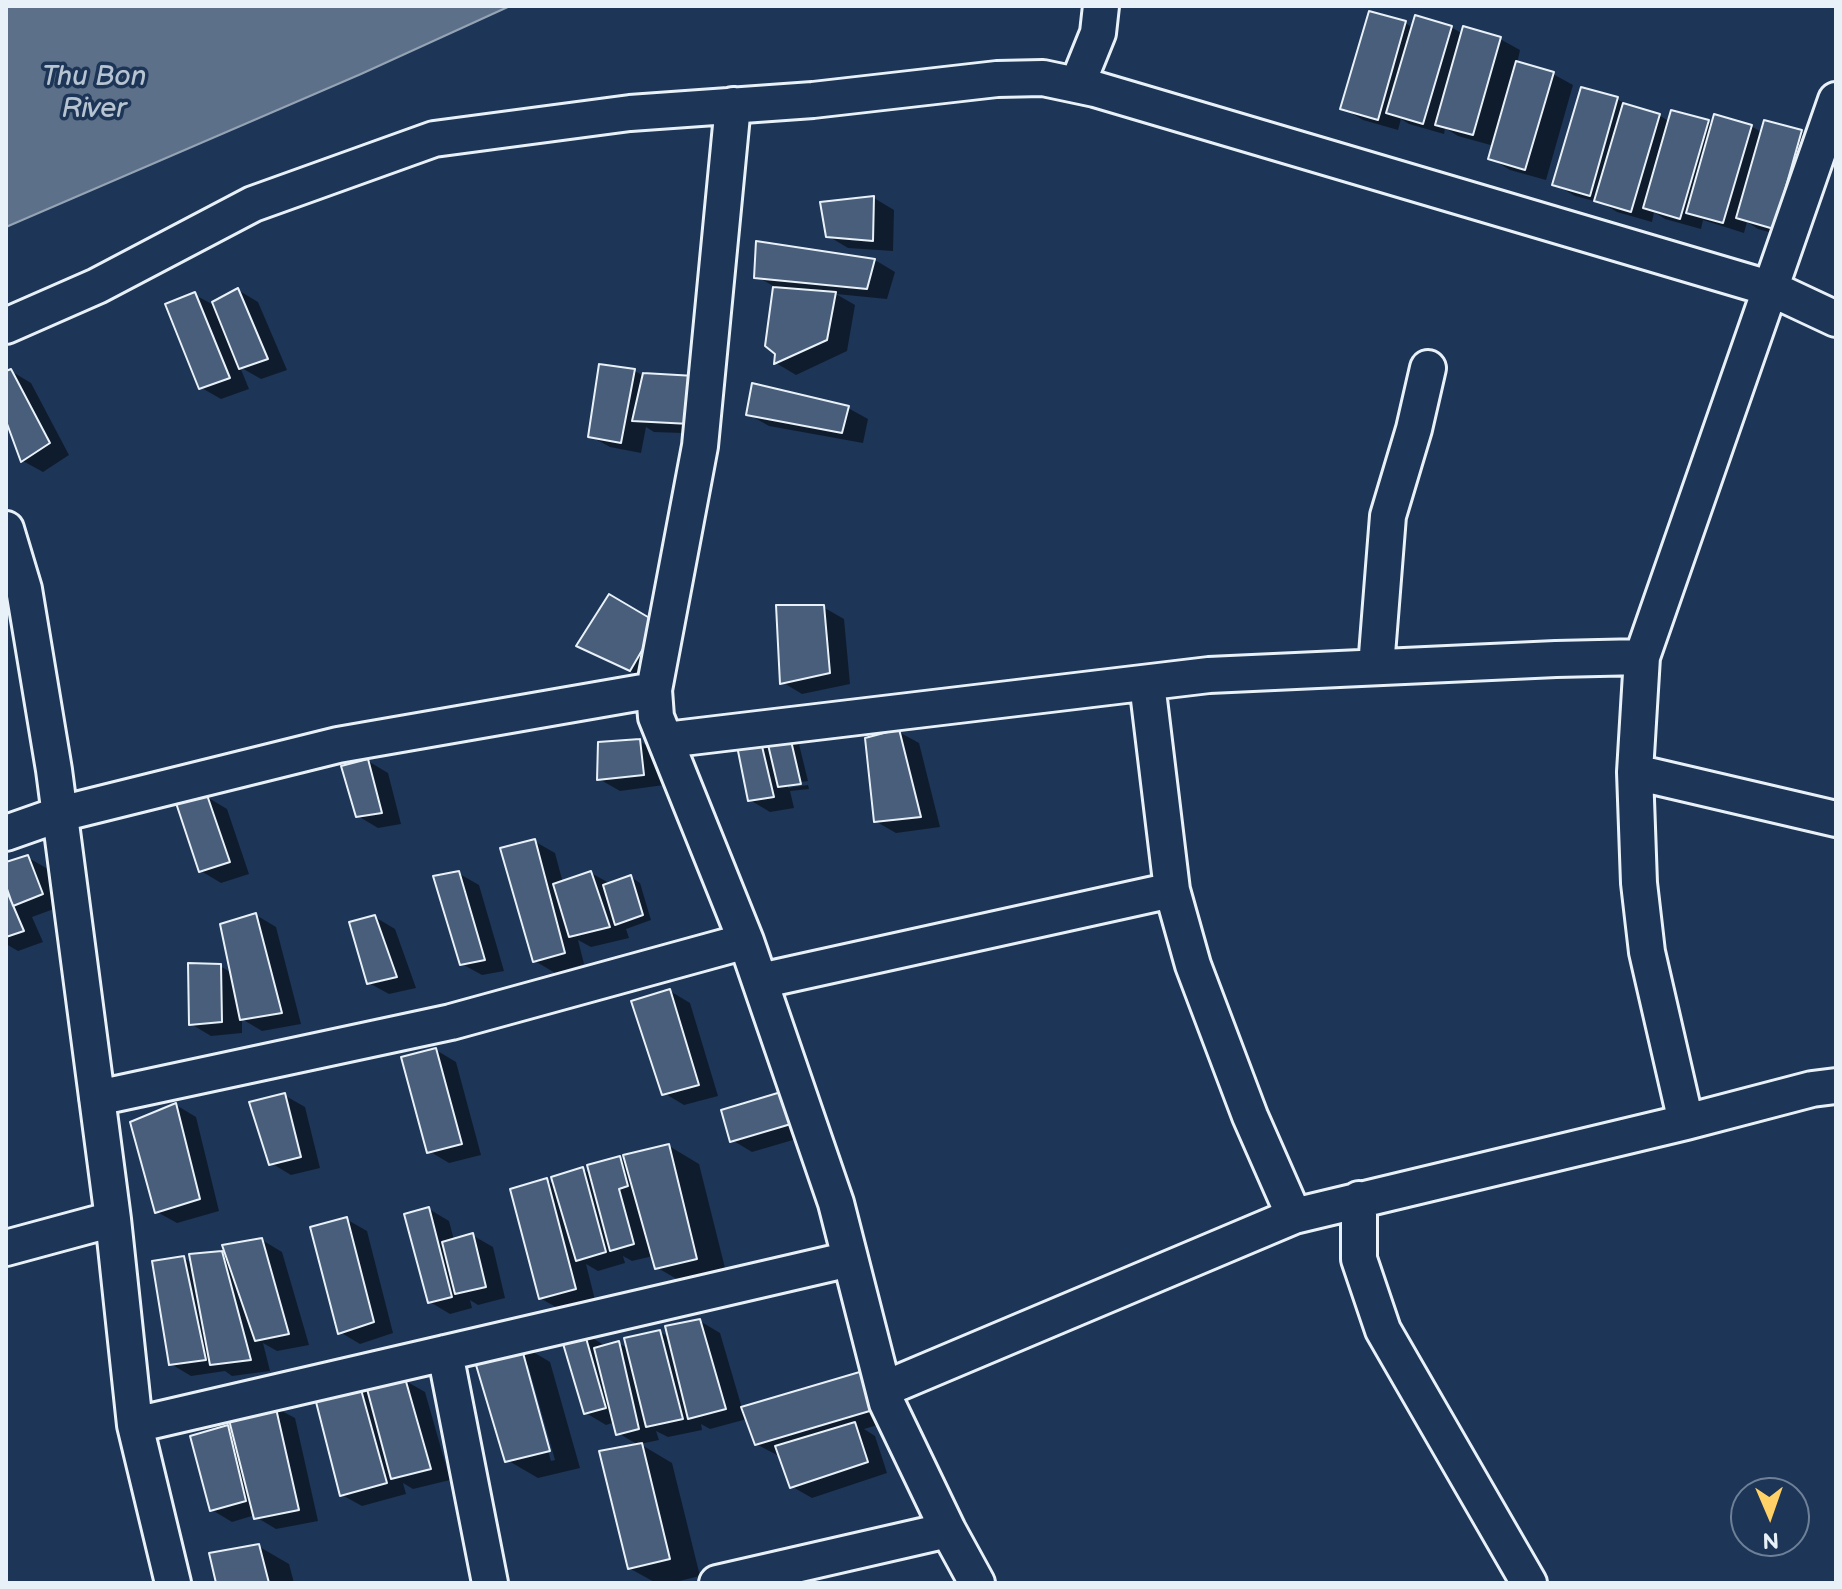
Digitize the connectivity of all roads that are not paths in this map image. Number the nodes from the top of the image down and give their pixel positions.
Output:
1 (1101, 6) edge
2 (1077, 85) junction
3 (1836, 100) edge
4 (733, 105) junction
5 (1772, 289) junction
6 (1836, 319) edge
7 (6, 326) edge
8 (1428, 368) dead end
9 (6, 529) edge
10 (1642, 657) junction
11 (1376, 667) junction
12 (1147, 683) junction
13 (654, 690) junction
14 (666, 740) junction
15 (1635, 772) junction
16 (60, 814) junction
17 (1836, 819) edge
18 (6, 833) edge
19 (1172, 890) junction
20 (746, 941) junction
21 (760, 981) junction
22 (1836, 1086) edge
23 (97, 1098) junction
24 (1686, 1122) junction
25 (1359, 1199) junction
26 (1294, 1216) junction
27 (113, 1219) junction
28 (6, 1248) edge
29 (850, 1259) junction
30 (445, 1353) junction
31 (884, 1389) junction
32 (135, 1425) junction
33 (948, 1530) junction
34 (173, 1583) edge
35 (490, 1583) edge
36 (717, 1583) edge
37 (977, 1583) edge
38 (1529, 1583) edge

1 - 2 street
2 - 4 street
2 - 5 street
3 - 5 street
4 - 7 street
4 - 13 street
5 - 6 street
5 - 10 street
8 - 11 street
9 - 16 street
10 - 11 street
10 - 15 street
11 - 12 street
12 - 14 street
12 - 19 street
13 - 14 street
13 - 16 street
14 - 20 street
15 - 17 street
15 - 24 street
16 - 18 street
16 - 23 street
19 - 21 street
19 - 26 street
20 - 21 street
20 - 23 street
21 - 29 street
22 - 24 street
23 - 27 street
24 - 25 street
25 - 26 street
25 - 38 street
26 - 31 street
27 - 28 street
27 - 32 street
29 - 30 street
29 - 31 street
30 - 32 street
30 - 35 street
31 - 33 street
32 - 34 street
33 - 36 street
33 - 37 street

